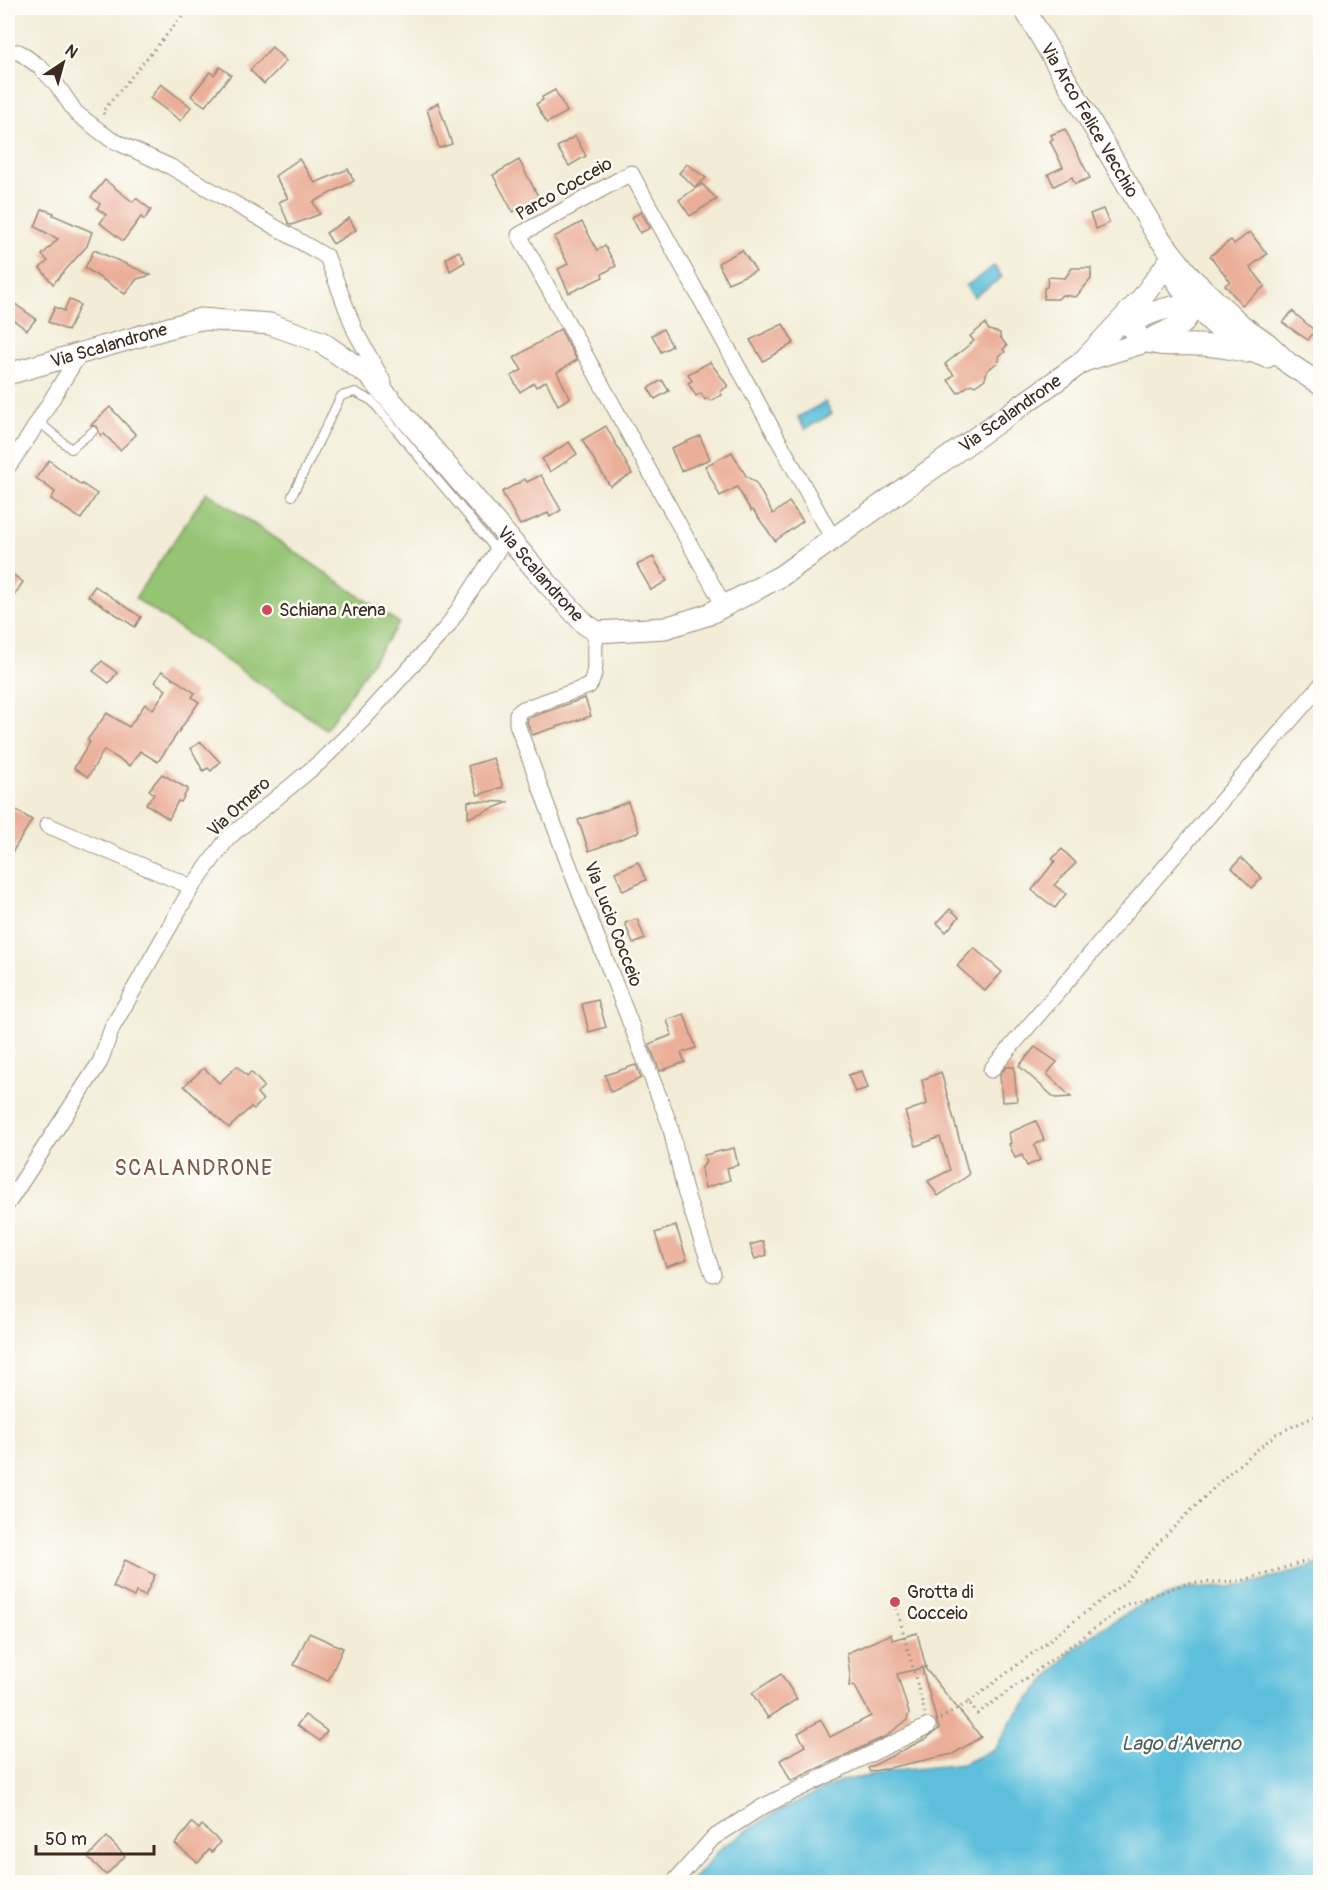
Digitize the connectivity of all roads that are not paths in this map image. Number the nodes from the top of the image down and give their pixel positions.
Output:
1 (1024, 8) edge
2 (8, 52) edge
3 (1157, 235) junction
4 (1167, 264) junction
5 (1191, 278) junction
6 (1142, 298) junction
7 (1195, 306) junction
8 (1134, 321) junction
9 (1241, 325) junction
10 (1105, 339) junction
11 (1145, 342) junction
12 (80, 353) junction
13 (1261, 355) junction
14 (1081, 363) junction
15 (1289, 364) junction
16 (8, 374) edge
17 (1320, 384) edge
18 (396, 405) junction
19 (38, 422) junction
20 (93, 430) dead end
21 (8, 467) edge
22 (292, 496) dead end
23 (833, 539) junction
24 (502, 544) junction
25 (724, 606) junction
26 (597, 632) junction
27 (1320, 686) edge
28 (48, 825) dead end
29 (192, 887) junction
30 (991, 1070) dead end
31 (8, 1203) edge
32 (712, 1274) dead end
33 (928, 1726) road end
34 (674, 1882) edge

1 - 3 street, Via Arco Felice Vecchio
2 - 18 street
3 - 4 street
3 - 5 street
4 - 6 street
4 - 7 street
5 - 7 street
5 - 9 street
6 - 8 street
6 - 10 street
7 - 8 street
7 - 9 street
7 - 11 street
7 - 13 street
8 - 10 street
8 - 11 street
9 - 15 street
10 - 14 street
11 - 13 street
11 - 14 street
12 - 16 street, Via Scalandrone
12 - 18 street, Via Scalandrone
12 - 19 street
13 - 15 street
14 - 23 street, Via Scalandrone
15 - 17 street
18 - 24 street, Via Scalandrone
19 - 20 lane
19 - 21 street
22 - 24 lane
23 - 25 street, Via Scalandrone
23 - 25 street, Parco Cocceio
24 - 26 street, Via Scalandrone
24 - 29 street, Via Omero
25 - 26 street, Via Scalandrone
26 - 32 street, Via Lucio Cocceio
27 - 30 street
28 - 29 street
29 - 31 street, Via Omero
33 - 34 street

